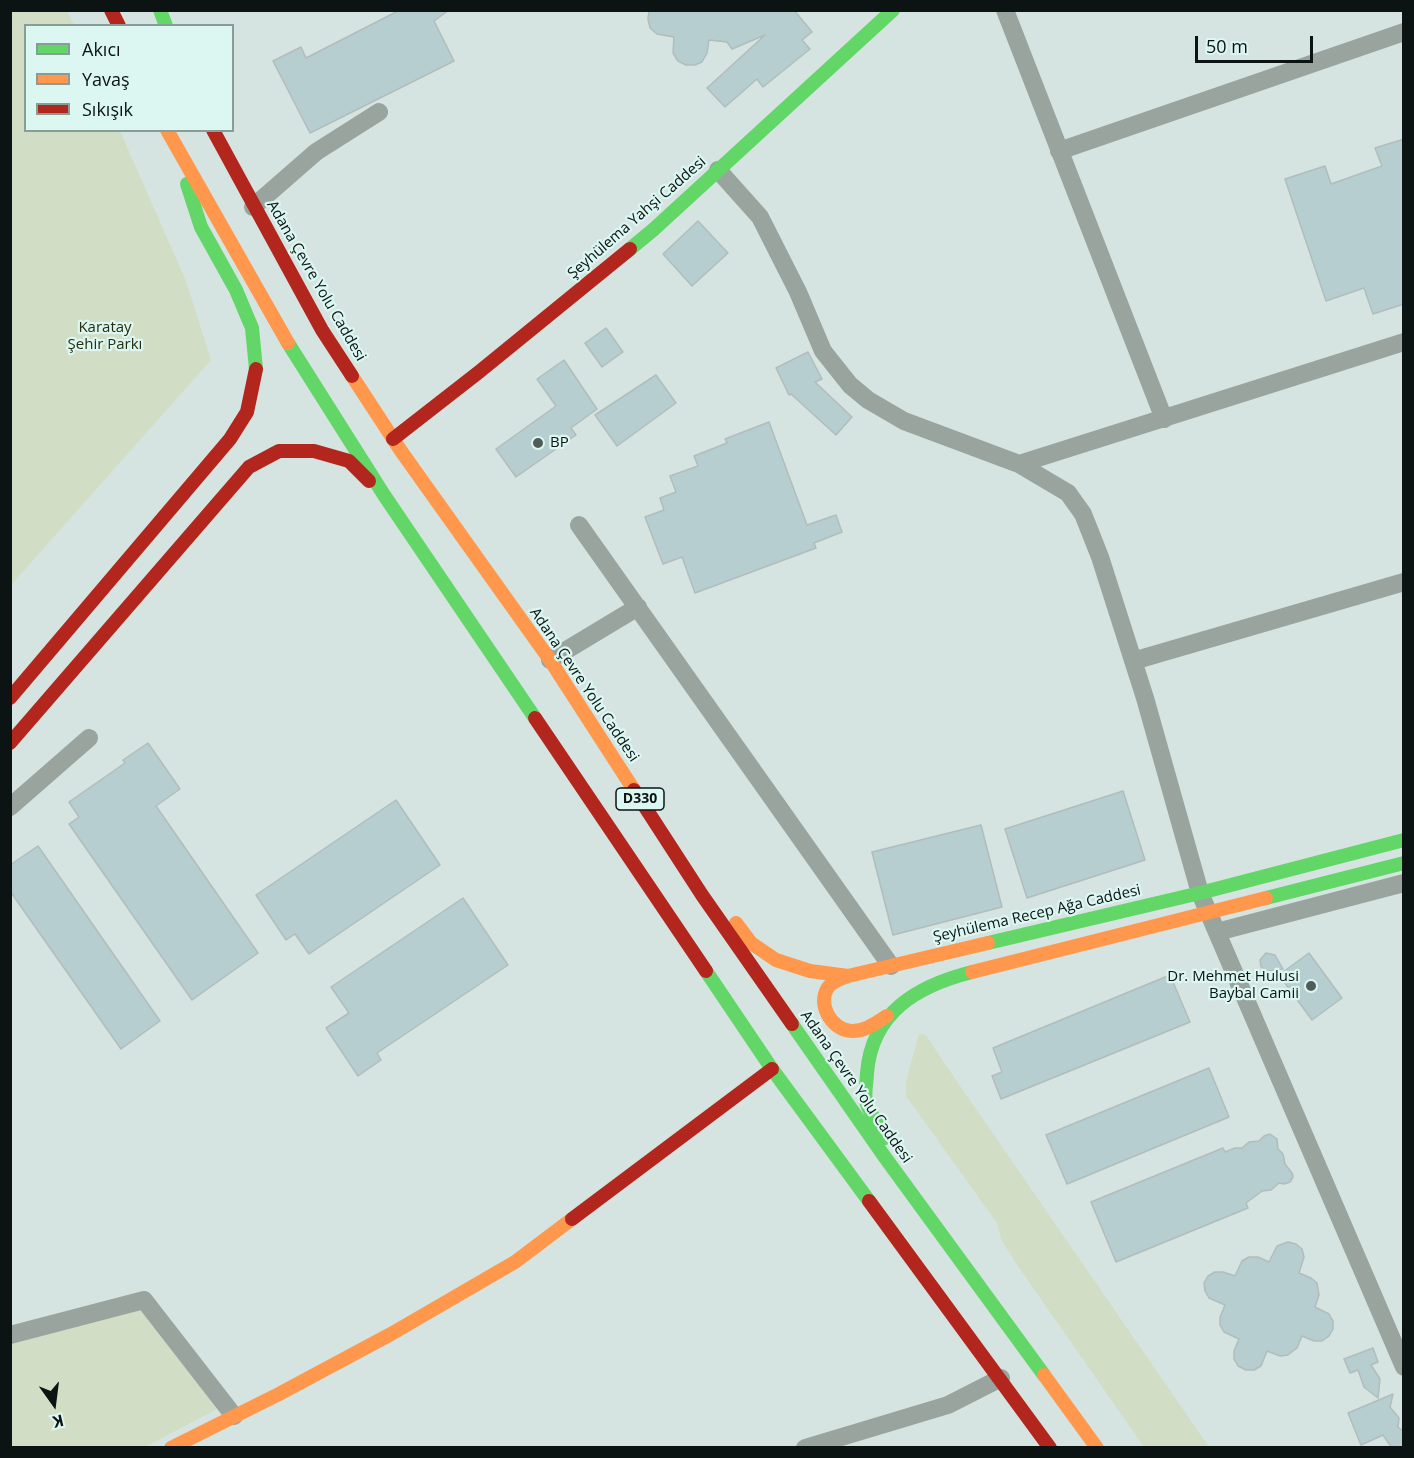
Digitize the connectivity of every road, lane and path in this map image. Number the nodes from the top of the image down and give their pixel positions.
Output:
1 (112, 10) edge
2 (893, 10) edge
3 (1005, 10) edge
4 (119, 24) edge
5 (1404, 32) edge
6 (379, 112) dead end
7 (168, 132) edge
8 (214, 132) edge
9 (173, 144) junction
10 (1059, 151) junction
11 (718, 170) junction
12 (253, 207) junction
13 (1404, 342) edge
14 (1164, 419) junction
15 (393, 439) junction
16 (1019, 464) junction
17 (384, 495) junction
18 (579, 525) dead end
19 (1404, 582) edge
20 (638, 607) junction
21 (550, 660) junction
22 (1133, 661) junction
23 (10, 698) edge
24 (89, 738) dead end
25 (10, 743) edge
26 (10, 807) edge
27 (1404, 840) edge
28 (1404, 864) edge
29 (1404, 883) edge
30 (1200, 893) junction
31 (702, 895) junction
32 (1208, 912) junction
33 (1216, 932) junction
34 (891, 966) junction
35 (848, 976) junction
36 (887, 1016) junction
37 (772, 1069) junction
38 (884, 1156) junction
39 (10, 1335) edge
40 (1399, 1343) edge
41 (1404, 1367) edge
42 (1001, 1378) junction
43 (234, 1416) junction
44 (171, 1448) edge
45 (805, 1448) edge
46 (1050, 1448) edge
47 (1097, 1448) edge

1 - 4 main road
2 - 11 main road, Şeyhülema Yahşi Caddesi
3 - 10 street
5 - 10 street
6 - 12 street
7 - 9 main road, D330
8 - 12 main road, Adana Çevre Yolu Caddesi / D330
9 - 17 main road, D330
9 - 23 main road
10 - 14 street
11 - 15 main road, Şeyhülema Yahşi Caddesi
11 - 16 street
12 - 15 main road, Adana Çevre Yolu Caddesi / D330
13 - 14 street
14 - 16 street
15 - 21 main road, Adana Çevre Yolu Caddesi / D330
16 - 22 street
17 - 25 main road
17 - 37 main road, D330
18 - 20 street
19 - 22 street
20 - 21 street
20 - 34 street
21 - 31 main road, Adana Çevre Yolu Caddesi / D330
22 - 30 street
24 - 26 street
27 - 30 main road, Şeyhülema Recep Ağa Caddesi
28 - 32 main road
29 - 33 street
30 - 32 street
30 - 34 main road, Şeyhülema Recep Ağa Caddesi
31 - 35 main road, Şeyhülema Recep Ağa Caddesi
31 - 38 main road, Adana Çevre Yolu Caddesi / D330
32 - 33 street
32 - 36 main road
33 - 40 street
34 - 35 main road, Şeyhülema Recep Ağa Caddesi
35 - 36 main road
36 - 38 main road
37 - 42 main road, D330
37 - 43 main road
38 - 47 main road, Adana Çevre Yolu Caddesi / D330
39 - 43 street
40 - 41 street
42 - 45 street
42 - 46 main road, D330
43 - 44 main road

